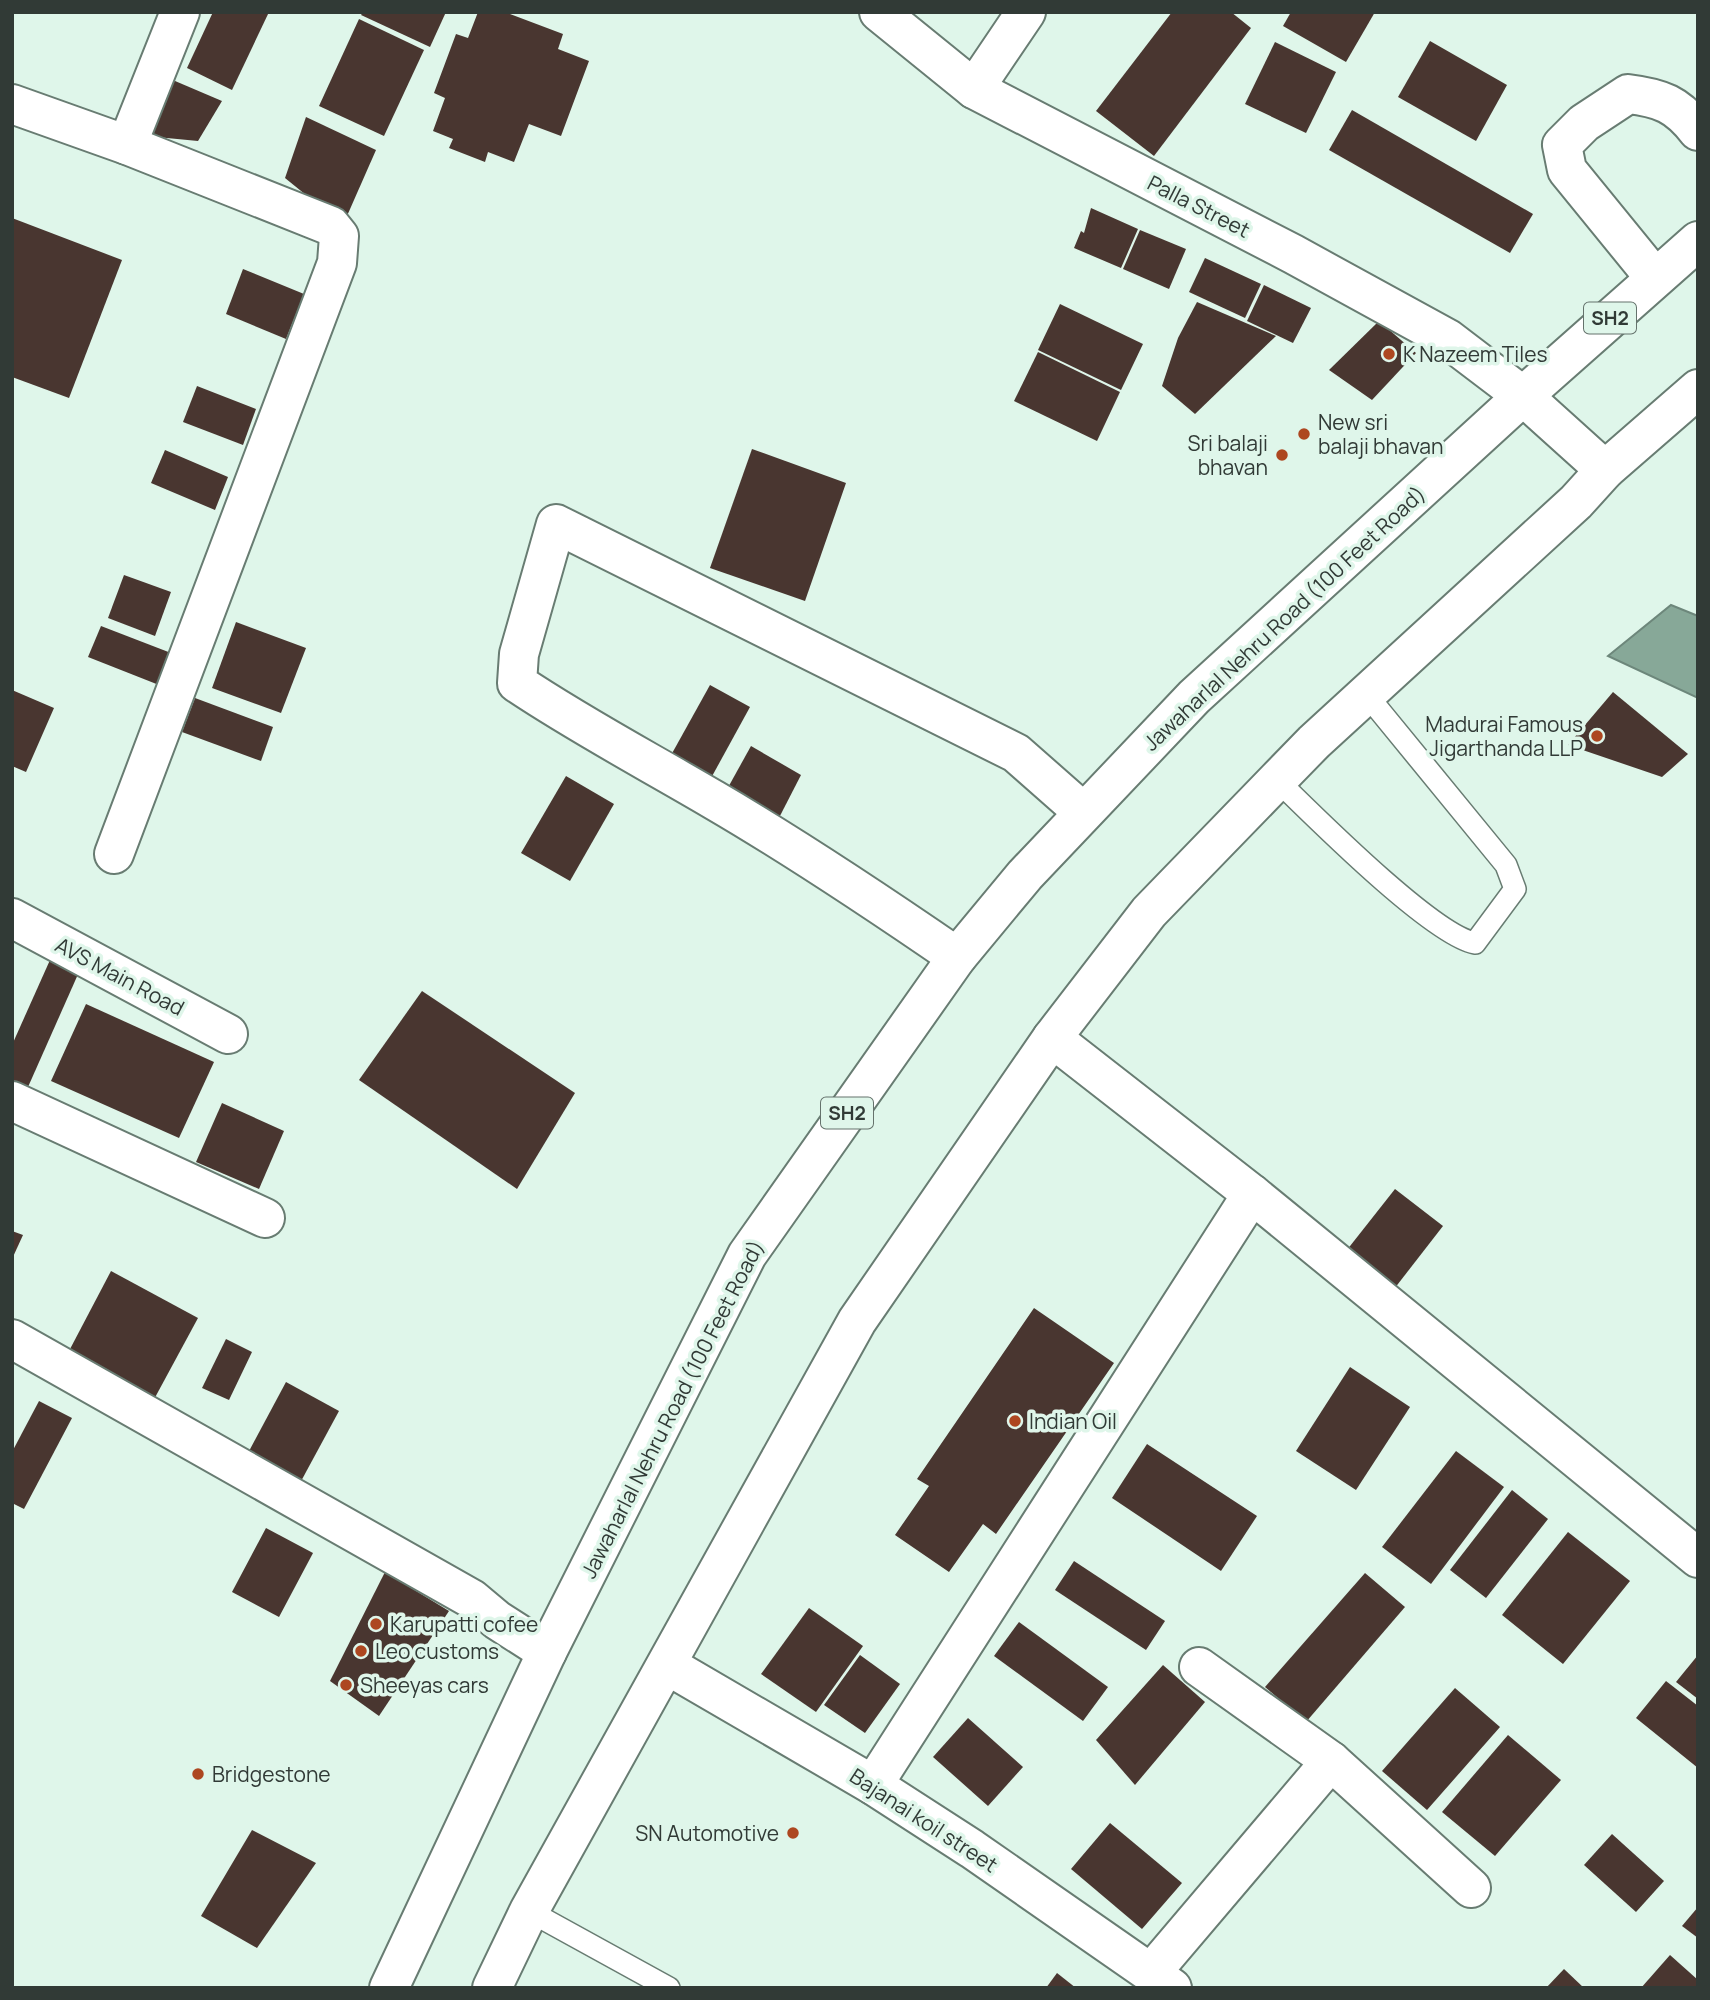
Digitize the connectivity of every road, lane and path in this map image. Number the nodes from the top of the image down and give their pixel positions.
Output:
1 (180, 12) edge
2 (879, 12) edge
3 (1026, 12) edge
4 (974, 89) junction
5 (12, 104) edge
6 (1698, 131) edge
7 (127, 145) junction
8 (1698, 241) edge
9 (1655, 278) junction
10 (1698, 389) edge
11 (1523, 396) junction
12 (1605, 470) junction
13 (1366, 694) junction
14 (1277, 780) junction
15 (1083, 812) junction
16 (114, 854) dead end
17 (12, 918) edge
18 (957, 957) junction
19 (228, 1034) dead end
20 (1052, 1038) junction
21 (14, 1105) edge
22 (1252, 1194) junction
23 (265, 1218) dead end
24 (12, 1339) edge
25 (1698, 1559) edge
26 (547, 1652) junction
27 (667, 1665) junction
28 (1199, 1667) dead end
29 (1331, 1761) junction
30 (873, 1785) junction
31 (1471, 1888) dead end
32 (528, 1911) junction
33 (1161, 1981) edge
34 (389, 1987) edge
35 (492, 1988) edge
36 (669, 1988) edge

1 - 7 street
2 - 4 street, Palla Street
3 - 4 street
4 - 11 street, Palla Street
5 - 7 street
6 - 9 street
7 - 16 street
8 - 9 street, Jawaharlal Nehru Road (100 Feet Road) / SH2
9 - 11 street, Jawaharlal Nehru Road (100 Feet Road) / SH2
10 - 12 street
11 - 12 street, Palla Street
11 - 15 street, Jawaharlal Nehru Road (100 Feet Road) / SH2
12 - 13 street
13 - 14 street
13 - 14 lane
14 - 20 street
15 - 18 street, Jawaharlal Nehru Road (100 Feet Road) / SH2
15 - 18 street
17 - 19 street, AVS Main Road
18 - 26 street, Jawaharlal Nehru Road (100 Feet Road) / SH2
20 - 22 street
20 - 27 street
21 - 23 street
22 - 25 street
22 - 30 street
24 - 26 street
26 - 34 street, Jawaharlal Nehru Road (100 Feet Road) / SH2
27 - 30 street, Bajanai koil street
27 - 32 street
28 - 29 street
29 - 31 street
29 - 33 street
30 - 33 street, Bajanai koil street
32 - 35 street
32 - 36 lane

